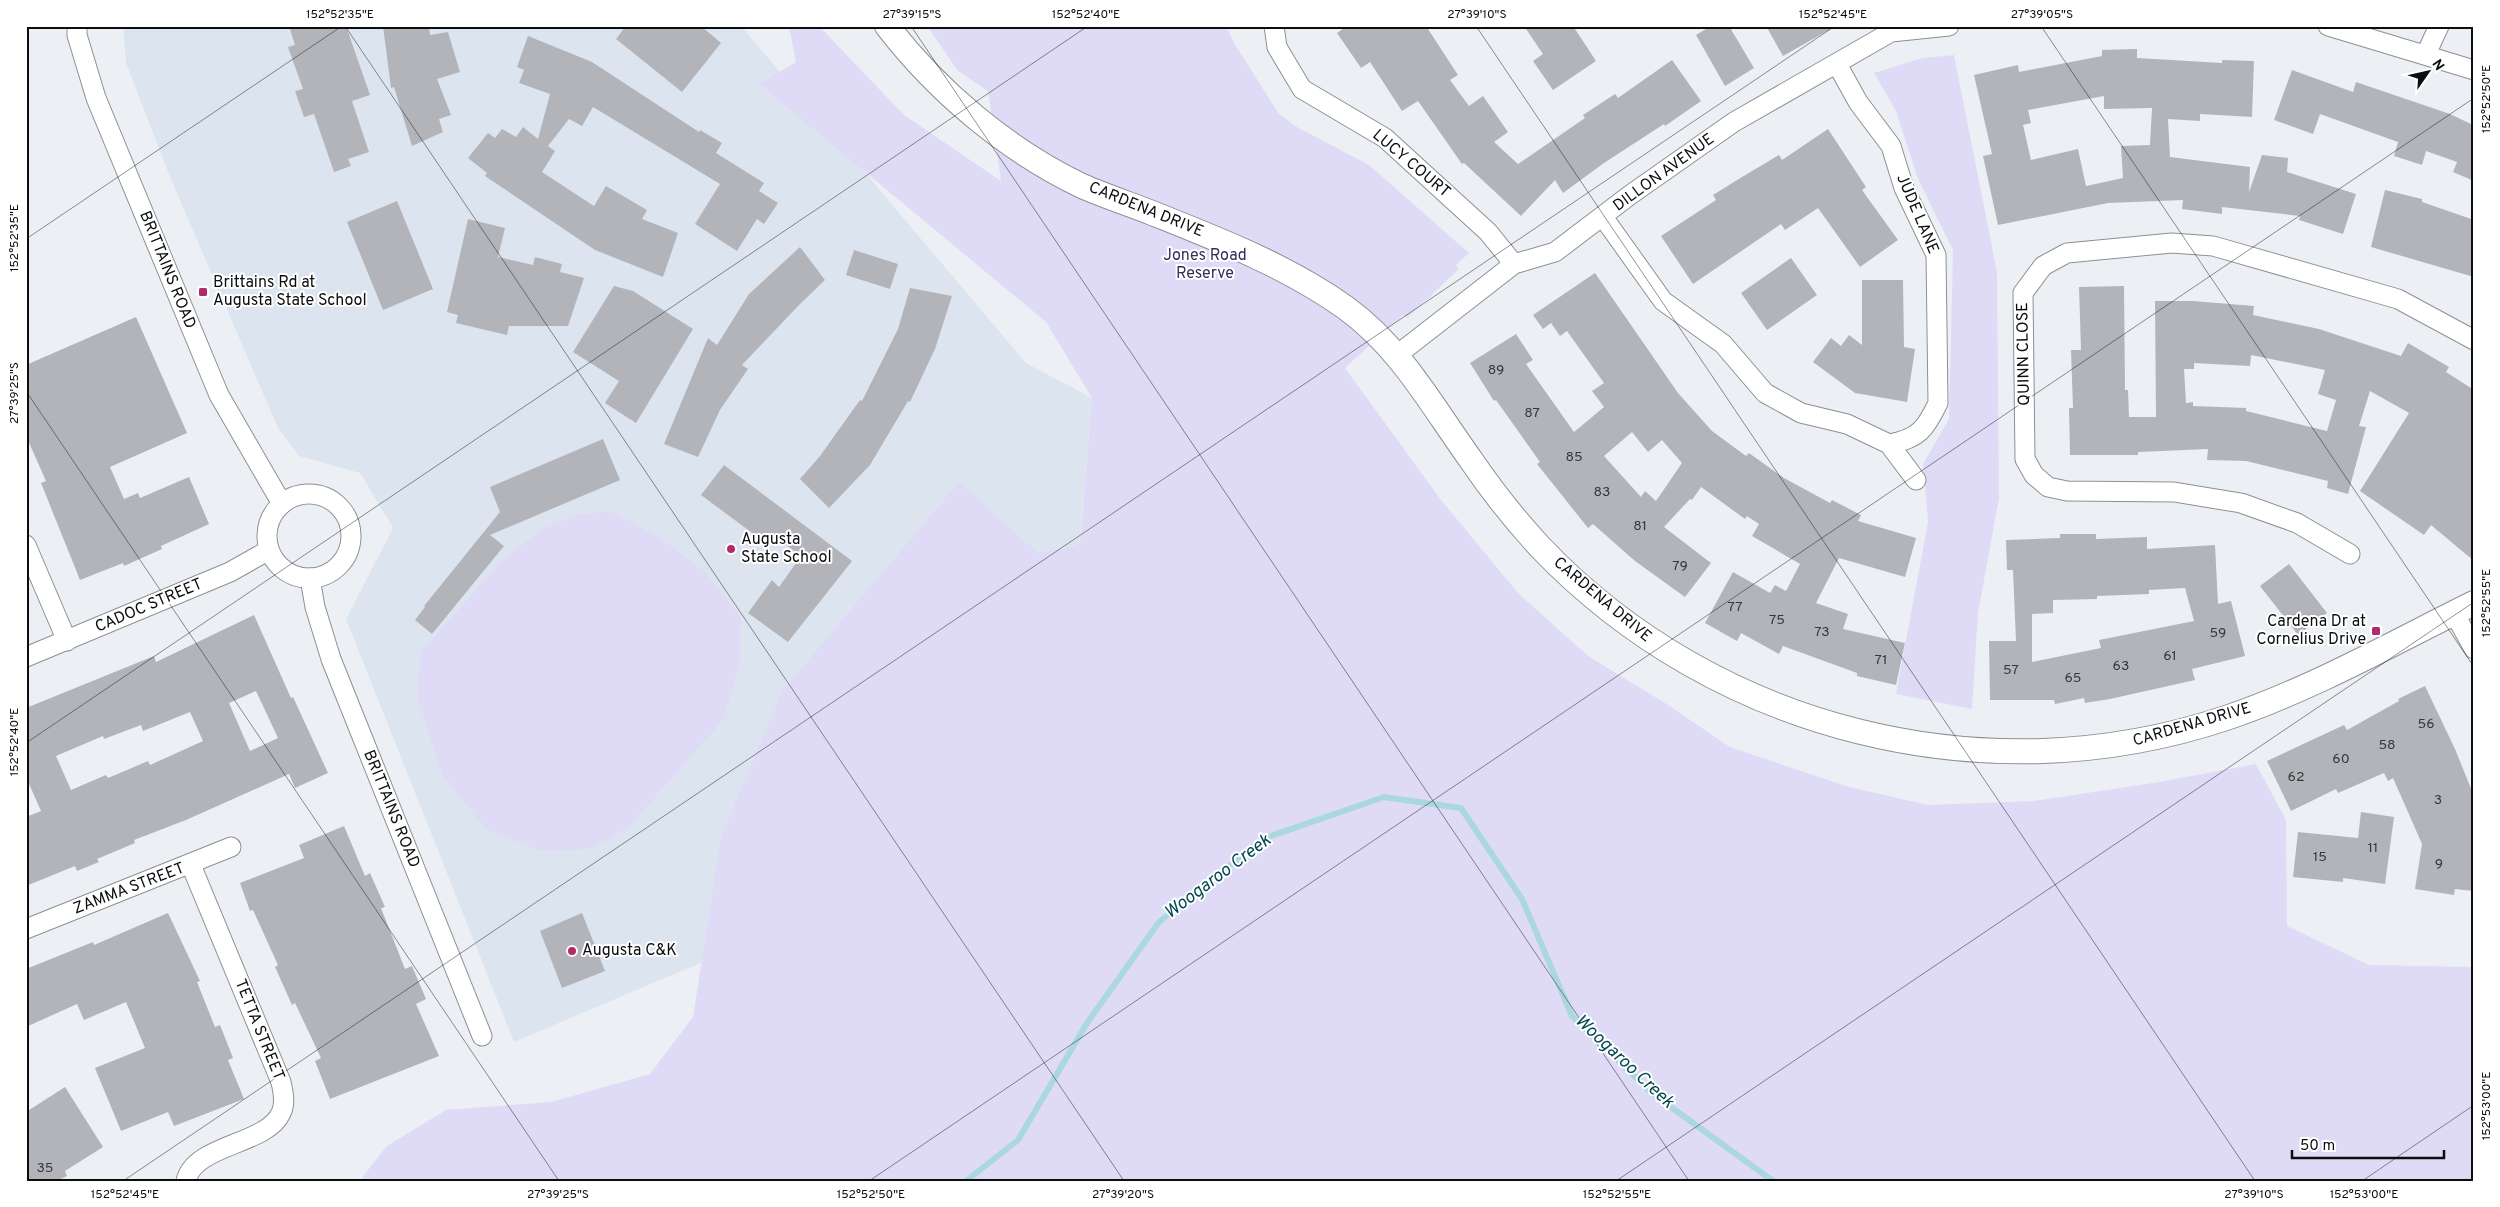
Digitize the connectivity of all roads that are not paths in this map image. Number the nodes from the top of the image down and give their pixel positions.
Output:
1 (77, 26) edge
2 (887, 26) edge
3 (1274, 26) edge
4 (1949, 26) edge
5 (2328, 26) edge
6 (2439, 26) edge
7 (1889, 29) edge
8 (2426, 54) junction
9 (1836, 64) junction
10 (2473, 70) edge
11 (1603, 217) junction
12 (1514, 264) junction
13 (2474, 340) edge
14 (1397, 355) junction
15 (1889, 444) junction
16 (1916, 480) dead end
17 (282, 504) junction
18 (26, 545) edge
19 (269, 550) junction
20 (2350, 554) dead end
21 (310, 578) junction
22 (2464, 608) edge
23 (66, 641) junction
24 (2474, 649) edge
25 (26, 658) edge
26 (231, 847) dead end
27 (191, 864) junction
28 (26, 929) edge
29 (482, 1036) dead end
30 (186, 1181) edge

1 - 17 street, BRITTAINS ROAD
2 - 14 street, CARDENA DRIVE
3 - 12 street, LUCY COURT
4 - 7 street, DILLON AVENUE
5 - 8 street
6 - 8 street
7 - 9 street, DILLON AVENUE
8 - 10 street
9 - 11 street, DILLON AVENUE
9 - 15 street, JUDE LANE
11 - 12 street, DILLON AVENUE
11 - 15 street
12 - 14 street, DILLON AVENUE
13 - 20 street, QUINN CLOSE
14 - 22 street, CARDENA DRIVE
15 - 16 street
17 - 19 street
17 - 21 street
18 - 23 street
19 - 21 street
19 - 23 street, CADOC STREET
21 - 29 street, BRITTAINS ROAD
22 - 24 street
23 - 25 street, CADOC STREET
26 - 27 street, ZAMMA STREET
27 - 28 street, ZAMMA STREET
27 - 30 street, TETTA STREET

